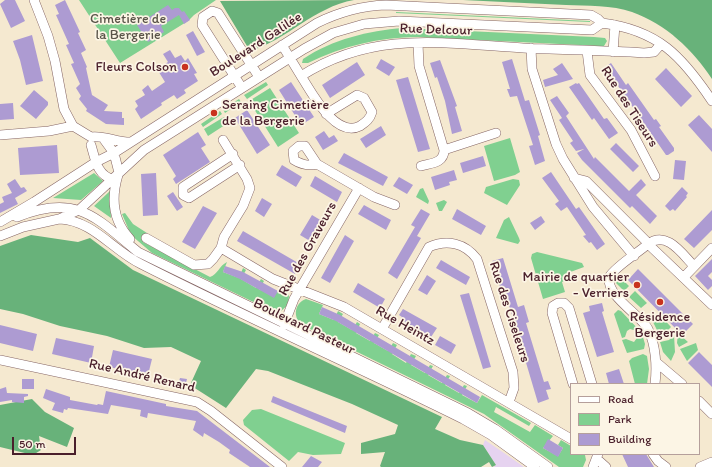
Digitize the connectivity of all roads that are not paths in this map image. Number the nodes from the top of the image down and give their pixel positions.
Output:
1 (34, 2) edge
2 (602, 23) junction
3 (615, 25) junction
4 (418, 43) junction
5 (662, 44) junction
6 (282, 45) junction
7 (531, 48) junction
8 (587, 51) junction
9 (613, 52) junction
10 (290, 58) junction
11 (252, 64) junction
12 (234, 76) junction
13 (301, 76) junction
14 (259, 77) junction
15 (242, 88) junction
16 (712, 101) edge
17 (326, 114) junction
18 (73, 126) junction
19 (496, 133) dead end
20 (0, 135) edge
21 (103, 138) junction
22 (223, 140) dead end
23 (91, 141) junction
24 (130, 142) junction
25 (444, 150) junction
26 (114, 153) junction
27 (233, 154) junction
28 (96, 162) junction
29 (317, 164) dead end
30 (240, 165) junction
31 (421, 166) dead end
32 (85, 169) junction
33 (116, 176) junction
34 (655, 176) dead end
35 (574, 178) junction
36 (359, 188) junction
37 (395, 205) dead end
38 (79, 210) junction
39 (59, 219) junction
40 (0, 223) edge
41 (0, 236) edge
42 (146, 238) dead end
43 (649, 244) junction
44 (221, 248) junction
45 (712, 248) edge
46 (142, 253) junction
47 (634, 256) junction
48 (694, 266) junction
49 (684, 277) junction
50 (301, 289) junction
51 (711, 301) edge
52 (284, 325) junction
53 (382, 329) junction
54 (1, 360) edge
55 (656, 362) junction
56 (588, 370) junction
57 (571, 375) junction
58 (573, 383) edge
59 (592, 383) edge
60 (655, 383) edge
61 (681, 383) edge
62 (509, 402) junction
63 (700, 402) edge
64 (712, 414) edge
65 (570, 437) edge
66 (654, 455) edge
67 (597, 458) edge
68 (712, 462) edge
69 (282, 467) edge
70 (535, 467) edge
71 (548, 467) edge
72 (606, 467) edge
73 (666, 467) edge
74 (700, 467) edge

1 - 18 street
2 - 3 street, Boulevard Galilée
2 - 6 street, Boulevard Galilée
2 - 10 street, Boulevard Galilée
3 - 5 street, Boulevard Galilée
3 - 9 street
4 - 7 street, Rue Delcour
4 - 13 street, Rue Delcour
4 - 25 street
5 - 9 street, Rue Delcour
5 - 16 street, Boulevard Galilée
6 - 10 street
6 - 11 street, Boulevard Galilée
7 - 8 street, Rue Delcour
7 - 35 street
8 - 9 street, Rue Delcour
8 - 34 street, Rue des Tiseurs
10 - 13 street
10 - 14 street, Boulevard Galilée
11 - 12 street, Boulevard Galilée
11 - 12 street
11 - 14 street
12 - 15 street
12 - 24 street, Boulevard Galilée
13 - 17 street
14 - 15 street, Boulevard Galilée
15 - 33 street, Boulevard Galilée
17 - 17 street
18 - 20 street
18 - 23 street
19 - 25 street
21 - 23 street
21 - 24 street
21 - 26 street
22 - 27 street
23 - 28 street
23 - 32 street
24 - 26 street, Boulevard Galilée
25 - 31 street
26 - 28 street, Boulevard Galilée
26 - 33 street
27 - 30 street
27 - 30 street
28 - 32 street, Boulevard Galilée
28 - 33 street
29 - 36 street
30 - 44 street
32 - 40 street, Boulevard Galilée
33 - 38 street, Boulevard Galilée
33 - 46 street, Boulevard Pasteur
35 - 43 street
35 - 47 street
36 - 37 street
36 - 50 street, Rue des Graveurs
38 - 39 street, Boulevard Galilée
38 - 40 street
38 - 46 street, Boulevard Pasteur
39 - 41 street
39 - 70 street, Boulevard Pasteur
42 - 44 street
43 - 47 street
43 - 48 street
43 - 49 street
44 - 50 street, Rue Heintz
45 - 48 street
46 - 52 street, Boulevard Pasteur
47 - 55 street
48 - 49 street
49 - 51 street
50 - 52 street, Rue des Graveurs
50 - 53 street, Rue Heintz
52 - 71 street, Boulevard Pasteur
53 - 62 street, Rue Heintz
53 - 62 street, Rue des Ciseleurs
54 - 69 street, Rue André Renard
55 - 60 street
55 - 61 street
56 - 57 street
56 - 57 street
56 - 59 street
57 - 58 street
62 - 65 street, Rue Heintz
63 - 64 street
66 - 73 street
67 - 72 street
68 - 74 street

